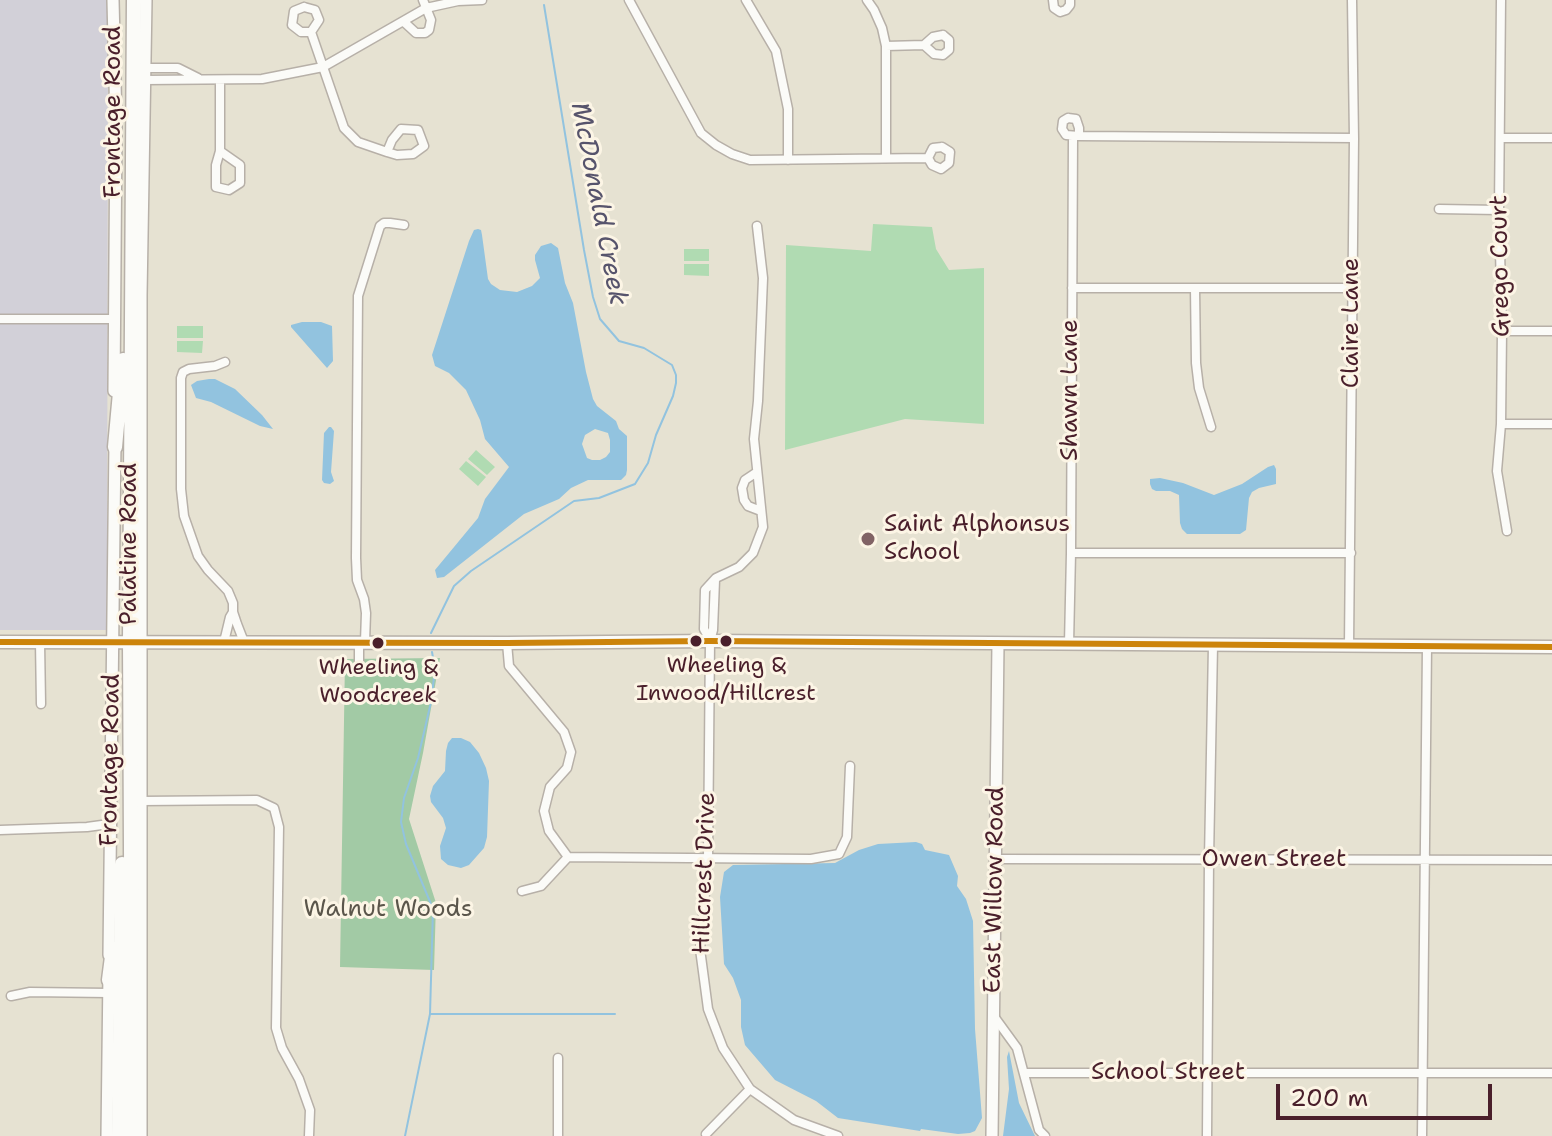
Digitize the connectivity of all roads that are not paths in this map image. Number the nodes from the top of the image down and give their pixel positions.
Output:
1 (113, 0) edge
2 (125, 0) edge
3 (134, 0) edge
4 (146, 0) edge
5 (482, 0) edge
6 (629, 0) edge
7 (746, 0) edge
8 (867, 0) edge
9 (1053, 0) edge
10 (1070, 0) edge
11 (1352, 0) edge
12 (1501, 0) edge
13 (425, 4) edge
14 (404, 22) junction
15 (311, 32) dead end
16 (924, 45) dead end
17 (886, 46) junction
18 (323, 67) junction
19 (144, 74) junction
20 (220, 80) junction
21 (1354, 138) junction
22 (1501, 138) junction
23 (1552, 138) edge
24 (220, 151) junction
25 (387, 152) junction
26 (886, 158) junction
27 (928, 158) dead end
28 (788, 160) junction
29 (1439, 209) dead end
30 (1499, 210) junction
31 (404, 225) dead end
32 (757, 226) dead end
33 (1072, 288) junction
34 (1195, 288) junction
35 (1352, 288) junction
36 (0, 319) edge
37 (114, 319) junction
38 (1502, 331) junction
39 (1552, 331) edge
40 (123, 360) junction
41 (225, 362) dead end
42 (1501, 424) junction
43 (1552, 424) edge
44 (1211, 427) dead end
45 (115, 447) junction
46 (757, 472) junction
47 (761, 511) junction
48 (1507, 531) dead end
49 (1071, 553) junction
50 (1351, 553) junction
51 (233, 612) junction
52 (126, 641) junction
53 (710, 641) junction
54 (0, 642) edge
55 (40, 642) junction
56 (224, 642) junction
57 (244, 642) junction
58 (362, 642) junction
59 (507, 643) junction
60 (998, 643) junction
61 (1069, 644) junction
62 (1213, 645) junction
63 (1349, 646) junction
64 (1427, 646) junction
65 (1552, 647) edge
66 (359, 662) dead end
67 (41, 704) dead end
68 (850, 766) dead end
69 (141, 801) junction
70 (109, 824) junction
71 (0, 830) edge
72 (568, 857) junction
73 (708, 858) junction
74 (996, 859) junction
75 (1209, 859) junction
76 (1425, 860) junction
77 (1552, 860) edge
78 (122, 889) junction
79 (522, 891) dead end
80 (141, 907) junction
81 (109, 987) junction
82 (11, 996) dead end
83 (993, 1015) junction
84 (132, 1052) junction
85 (558, 1058) dead end
86 (1024, 1073) junction
87 (1208, 1073) junction
88 (1422, 1073) junction
89 (1552, 1073) edge
90 (750, 1089) junction
91 (706, 1134) dead end
92 (107, 1136) edge
93 (119, 1136) edge
94 (129, 1136) edge
95 (141, 1136) edge
96 (309, 1136) edge
97 (558, 1136) edge
98 (838, 1136) edge
99 (992, 1136) edge
100 (1045, 1136) edge
101 (1207, 1136) edge
102 (1422, 1136) edge

1 - 37 street, Frontage Road
2 - 40 highway, Palatine Road
3 - 52 highway, Palatine Road
4 - 19 street, Frontage Road
5 - 13 street
6 - 28 street
7 - 28 street
8 - 17 street
9 - 10 street
11 - 21 street, Claire Lane
12 - 22 street, Grego Court
13 - 14 street
13 - 14 street
14 - 18 street
15 - 18 street
16 - 17 street
17 - 26 street
18 - 20 street
18 - 25 street
19 - 20 street
19 - 52 street, Frontage Road
20 - 24 street
21 - 33 street, Shawn Lane
21 - 35 street, Claire Lane
22 - 23 street
22 - 30 street, Grego Court
24 - 24 street
25 - 25 street
26 - 27 street
26 - 28 street
29 - 30 street
30 - 38 street, Grego Court
31 - 58 street
32 - 46 street
33 - 34 street
33 - 49 street, Shawn Lane
34 - 35 street
34 - 44 street
35 - 50 street, Claire Lane
36 - 37 street
37 - 45 street, Frontage Road
38 - 39 street
38 - 42 street, Grego Court
40 - 45 highway
40 - 52 highway, Palatine Road
41 - 51 street
42 - 43 street
42 - 48 street, Grego Court
45 - 52 street, Frontage Road
46 - 47 street
46 - 47 street
47 - 53 street, Hillcrest Drive
49 - 50 street
49 - 61 street, Shawn Lane
50 - 63 street, Claire Lane
51 - 56 street
51 - 57 street
52 - 55 main road
52 - 56 main road
52 - 69 street, Frontage Road
52 - 70 street, Frontage Road
52 - 78 highway, Palatine Road
52 - 84 highway, Palatine Road
53 - 59 main road
53 - 60 main road
53 - 73 street, Hillcrest Drive
54 - 55 main road
55 - 67 street
56 - 57 main road
57 - 58 main road
58 - 59 main road
58 - 66 street
59 - 72 street
60 - 61 main road
60 - 74 street, East Willow Road
61 - 62 main road
62 - 63 main road
62 - 75 street
63 - 64 main road
64 - 65 main road
64 - 76 street
68 - 73 street
69 - 80 street, Frontage Road
69 - 96 street
70 - 71 street
70 - 81 street, Frontage Road
72 - 73 street
72 - 79 street
73 - 90 street, Hillcrest Drive
74 - 75 street, Owen Street
74 - 83 street, East Willow Road
75 - 76 street, Owen Street
75 - 87 street
76 - 77 street, Owen Street
76 - 88 street
78 - 81 highway
78 - 93 highway, Palatine Road
80 - 84 highway
80 - 95 street, Frontage Road
81 - 82 street
81 - 92 street, Frontage Road
83 - 86 street
83 - 99 street, East Willow Road
84 - 94 highway, Palatine Road
85 - 97 street
86 - 87 street, School Street
86 - 100 street
87 - 88 street, School Street
87 - 101 street
88 - 89 street, School Street
88 - 102 street
90 - 91 street
90 - 98 street, Hillcrest Drive

